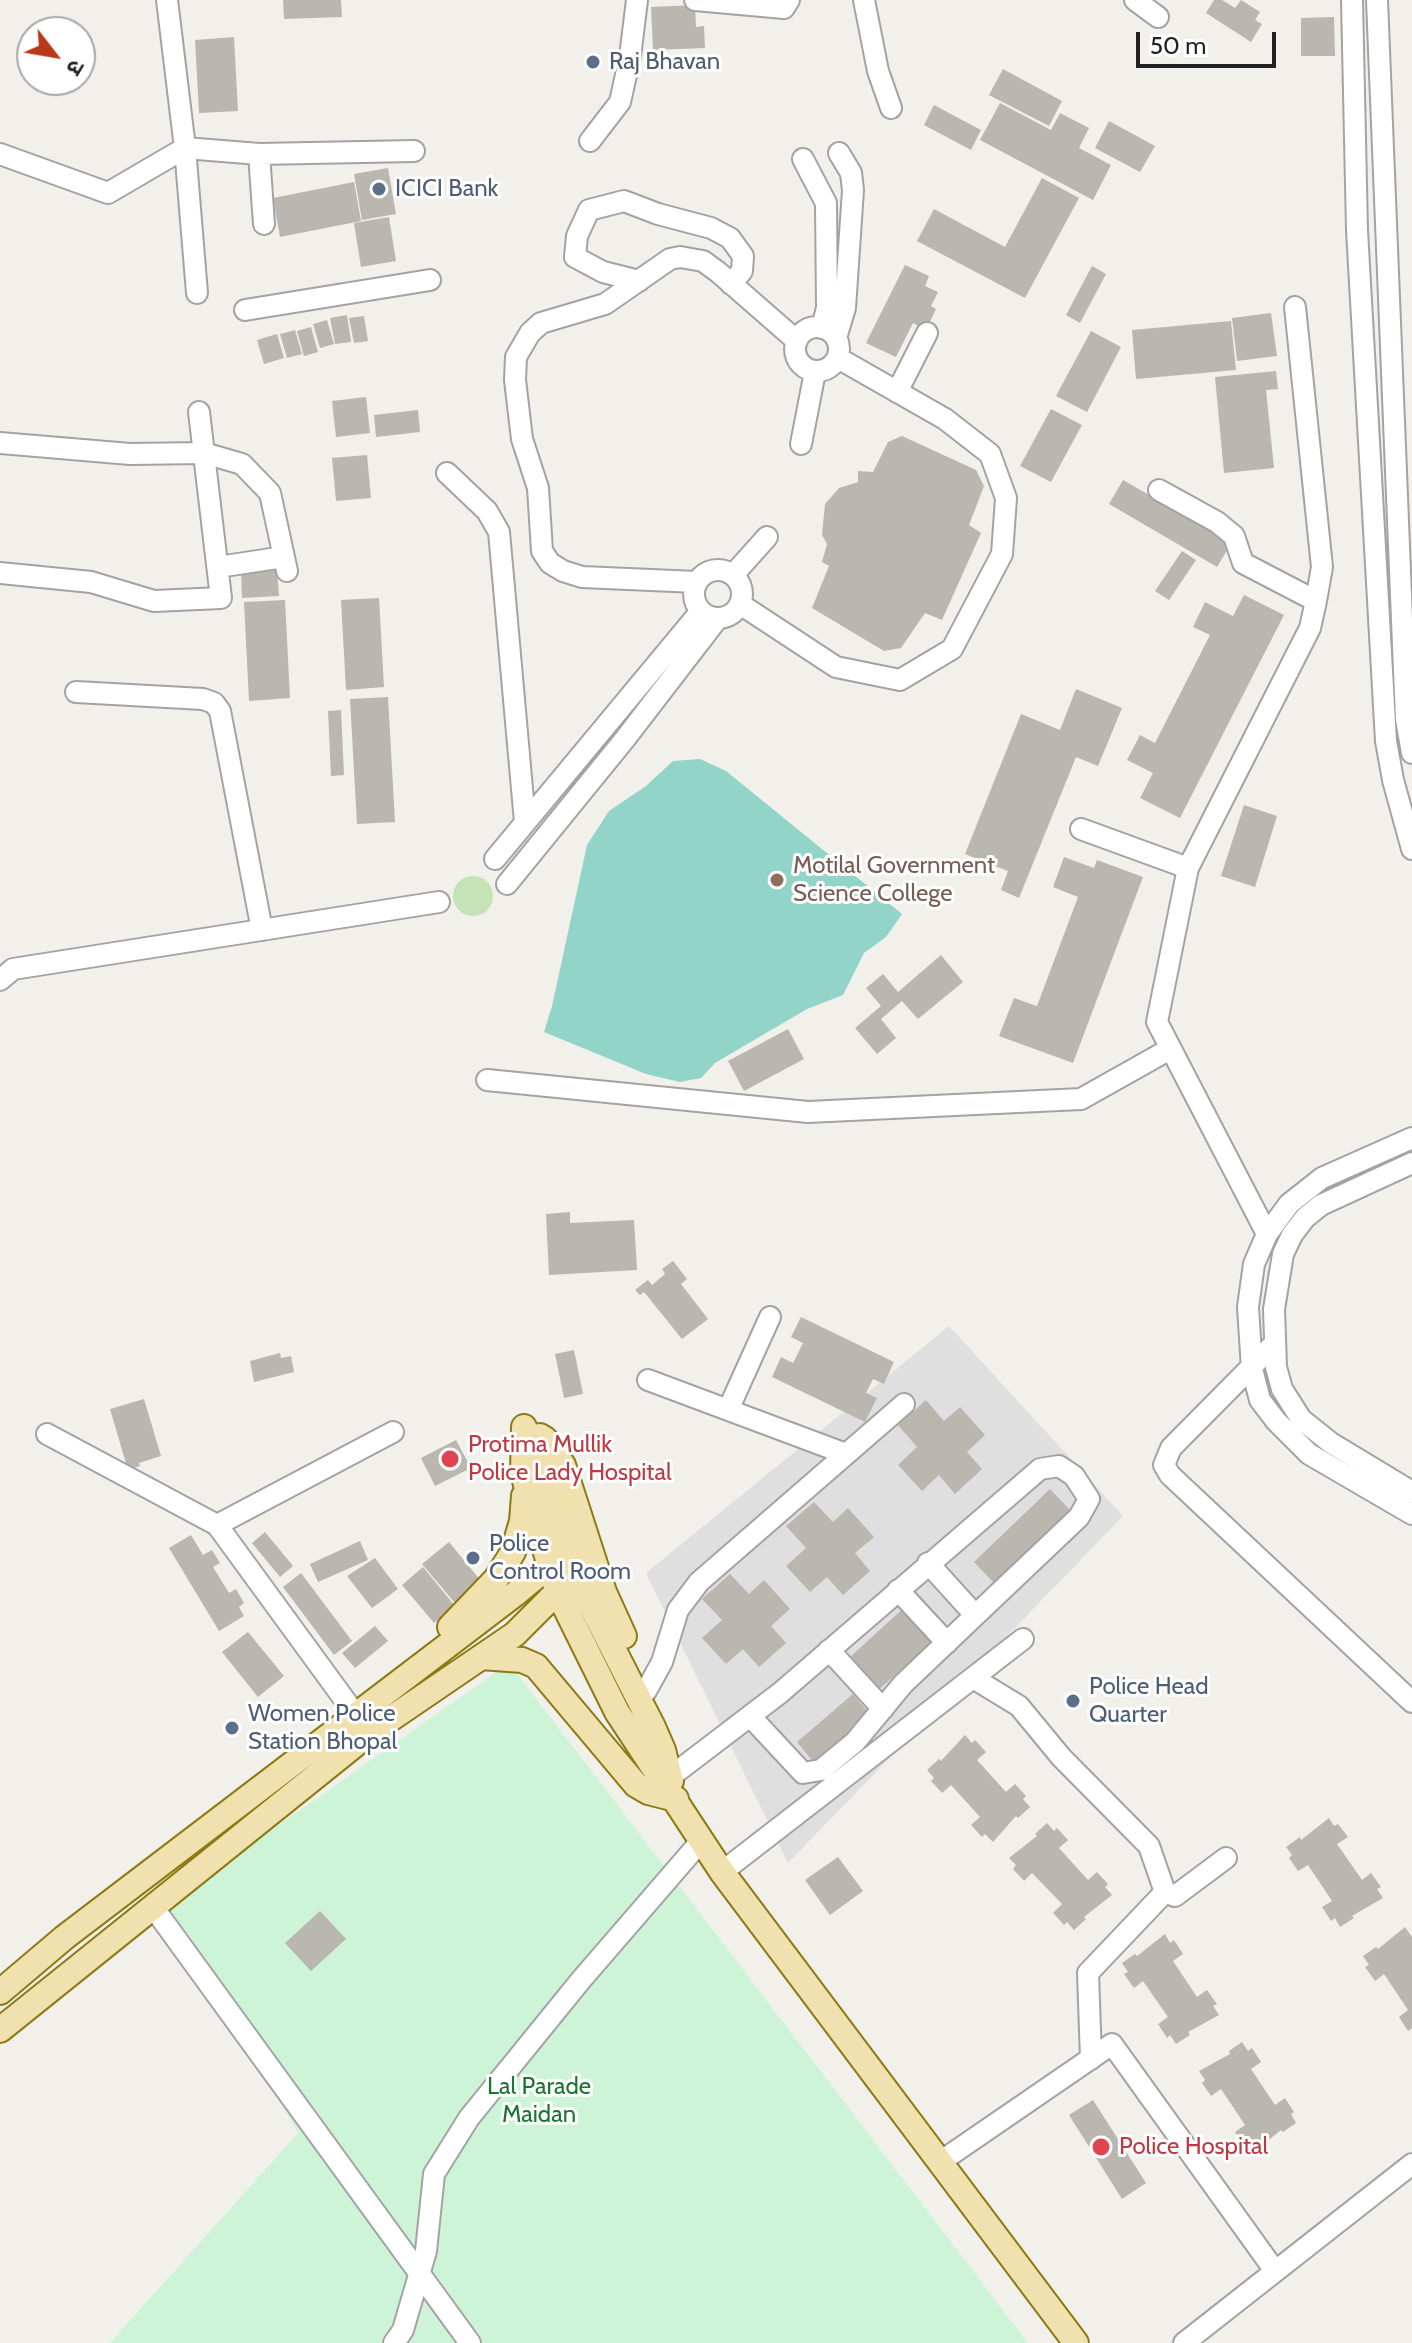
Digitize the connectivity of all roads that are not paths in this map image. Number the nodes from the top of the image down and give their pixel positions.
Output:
1 (167, 0) edge
2 (637, 0) edge
3 (695, 0) edge
4 (789, 0) edge
5 (864, 0) edge
6 (1135, 0) edge
7 (1352, 0) edge
8 (1377, 0) edge
9 (1158, 17) dead end
10 (891, 108) dead end
11 (590, 141) dead end
12 (185, 148) junction
13 (414, 151) dead end
14 (839, 153) dead end
15 (0, 154) edge
16 (259, 154) junction
17 (803, 159) dead end
18 (852, 197) junction
19 (826, 203) junction
20 (264, 224) dead end
21 (430, 280) dead end
22 (639, 281) junction
23 (731, 284) junction
24 (197, 293) dead end
25 (1295, 307) dead end
26 (245, 310) dead end
27 (927, 333) dead end
28 (797, 341) junction
29 (832, 341) junction
30 (815, 372) junction
31 (897, 392) junction
32 (199, 412) dead end
33 (0, 443) edge
34 (801, 444) dead end
35 (204, 453) junction
36 (447, 473) dead end
37 (1159, 490) dead end
38 (767, 537) dead end
39 (218, 567) junction
40 (0, 573) edge
41 (733, 575) junction
42 (697, 582) junction
43 (1316, 601) junction
44 (740, 604) junction
45 (710, 614) junction
46 (76, 692) dead end
47 (1412, 753) edge
48 (525, 822) junction
49 (1081, 829) dead end
50 (1412, 849) edge
51 (495, 859) dead end
52 (1188, 868) junction
53 (507, 884) dead end
54 (439, 902) dead end
55 (262, 930) junction
56 (4, 970) edge
57 (1170, 1049) junction
58 (487, 1080) dead end
59 (1412, 1138) edge
60 (1412, 1163) edge
61 (1267, 1234) junction
62 (770, 1317) dead end
63 (1274, 1344) junction
64 (1252, 1369) junction
65 (648, 1380) dead end
66 (904, 1404) dead end
67 (728, 1410) junction
68 (524, 1427) junction
69 (393, 1432) dead end
70 (47, 1434) dead end
71 (846, 1454) junction
72 (526, 1485) junction
73 (1412, 1492) edge
74 (1412, 1514) edge
75 (217, 1525) junction
76 (559, 1557) junction
77 (928, 1563) junction
78 (575, 1574) junction
79 (898, 1590) junction
80 (558, 1593) junction
81 (975, 1615) junction
82 (1023, 1639) dead end
83 (947, 1643) junction
84 (829, 1650) junction
85 (481, 1657) junction
86 (403, 1678) junction
87 (973, 1678) junction
88 (646, 1691) junction
89 (1412, 1702) edge
90 (883, 1709) junction
91 (355, 1714) junction
92 (750, 1716) junction
93 (657, 1736) junction
94 (673, 1788) junction
95 (701, 1841) junction
96 (1226, 1858) dead end
97 (722, 1872) junction
98 (1165, 1892) junction
99 (153, 1907) junction
100 (0, 1992) edge
101 (0, 2030) edge
102 (1091, 2059) junction
103 (940, 2162) junction
104 (1412, 2164) edge
105 (1275, 2271) junction
106 (420, 2273) junction
107 (394, 2343) edge
108 (470, 2343) edge
109 (1076, 2343) edge
110 (1184, 2343) edge

1 - 12 street
2 - 11 street
3 - 4 street
5 - 10 street
6 - 9 street
7 - 50 street
8 - 47 street
12 - 15 street
12 - 16 street
12 - 24 street
13 - 16 street
14 - 18 street
16 - 20 street
17 - 19 street
18 - 19 street
18 - 29 street
19 - 29 street
21 - 26 street
22 - 23 street
22 - 23 street
22 - 42 street
23 - 28 street
25 - 43 street
27 - 31 street
28 - 29 street
28 - 30 street
29 - 30 street
29 - 31 street
30 - 34 street
31 - 44 street
32 - 35 street
33 - 35 street
35 - 39 street
35 - 39 street
36 - 48 street
37 - 43 street
38 - 41 street
39 - 40 street
41 - 42 street
41 - 44 street
42 - 45 street
43 - 52 street
44 - 45 street
45 - 48 street
45 - 53 street
46 - 55 street
48 - 51 street
49 - 52 street
52 - 57 street
54 - 55 street
55 - 56 street
57 - 58 street
57 - 61 street
59 - 61 street
60 - 63 street
61 - 64 street
62 - 67 street
63 - 64 street
63 - 73 street
64 - 74 street
64 - 89 street
65 - 67 street
66 - 71 street
67 - 71 street
68 - 72 main road
68 - 76 main road
68 - 88 main road
69 - 75 street
70 - 75 street
71 - 88 street
72 - 76 main road
72 - 86 main road
75 - 91 street
76 - 78 main road
76 - 80 main road
76 - 86 main road
77 - 79 street
77 - 81 street
77 - 81 street
78 - 80 main road
78 - 93 main road
79 - 83 street
79 - 84 street
80 - 85 main road
80 - 94 main road
81 - 83 street
82 - 87 street
83 - 90 street
84 - 90 street
84 - 92 street
85 - 94 main road
85 - 99 main road
86 - 91 main road
87 - 97 street
87 - 98 street
88 - 93 main road
90 - 92 street
91 - 100 main road
92 - 94 street
93 - 94 main road
94 - 95 main road
95 - 97 main road
95 - 106 street
96 - 98 street
97 - 103 main road
98 - 102 street
99 - 101 main road
99 - 106 street
102 - 103 street
102 - 105 street
103 - 109 main road
104 - 105 street
105 - 110 street
106 - 107 street
106 - 108 street

